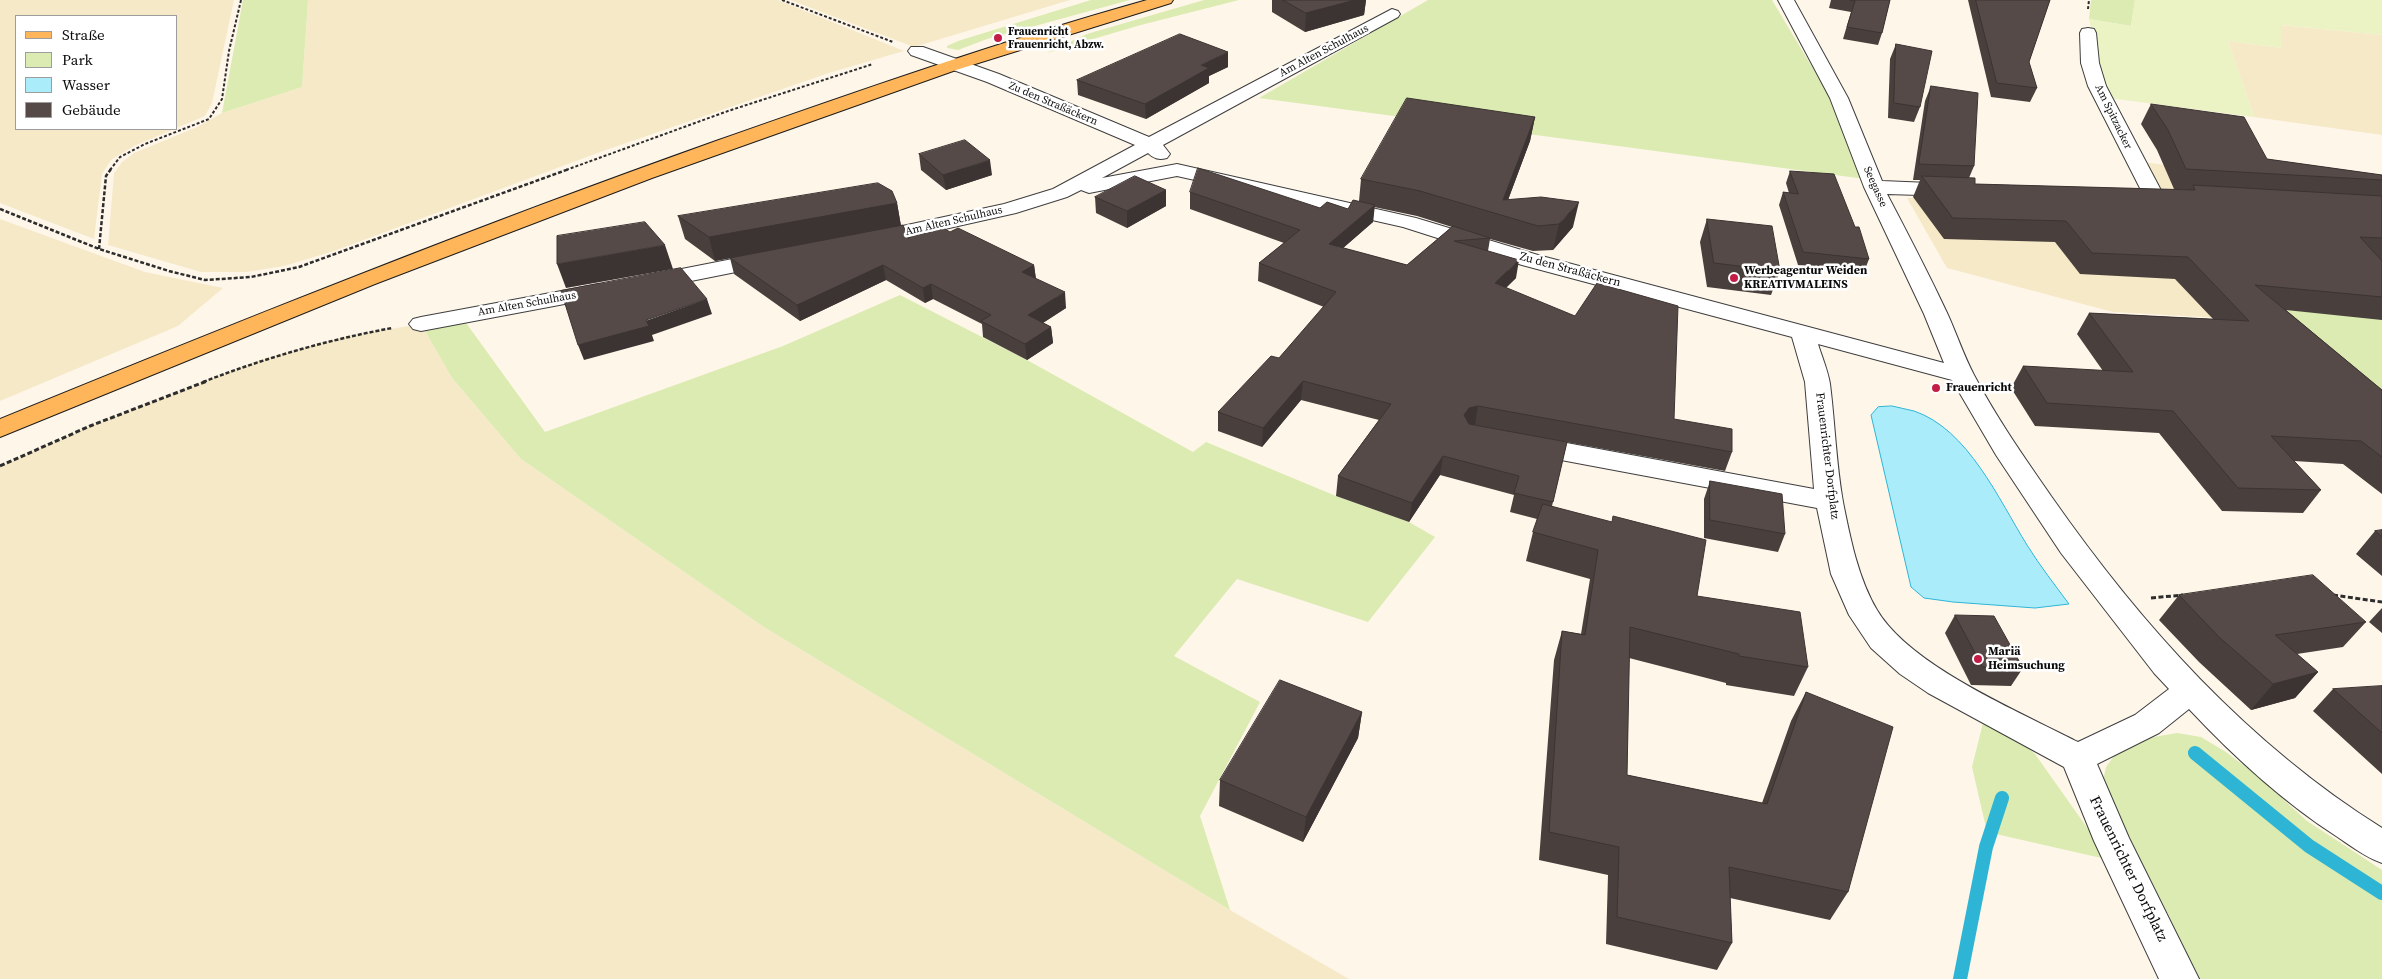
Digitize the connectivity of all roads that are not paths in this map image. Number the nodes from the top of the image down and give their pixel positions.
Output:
1 (1165, 0) edge
2 (1786, 0) edge
3 (1392, 14) dead end
4 (2088, 33) dead end
5 (917, 51) road end
6 (955, 64) junction
7 (1151, 145) junction
8 (1178, 170) junction
9 (1874, 187) junction
10 (1972, 190) edge
11 (1060, 193) junction
12 (2154, 197) edge
13 (852, 244) edge
14 (784, 256) edge
15 (421, 324) road end
16 (1803, 334) junction
17 (1962, 375) junction
18 (0, 429) edge
19 (1504, 441) edge
20 (1830, 501) junction
21 (2190, 690) junction
22 (2078, 758) junction
23 (2382, 847) edge
24 (2179, 979) edge

1 - 6 main road
2 - 9 street, Seegasse
3 - 7 street, Am Alten Schulhaus
4 - 12 street, Am Spitzacker
5 - 6 street, Zu den Straßäckern
6 - 7 street, Zu den Straßäckern
6 - 18 main road
7 - 8 street
7 - 11 street, Am Alten Schulhaus
8 - 11 street
8 - 16 street, Zu den Straßäckern
9 - 10 street
9 - 17 street, Seegasse
11 - 13 street, Am Alten Schulhaus
14 - 15 street, Am Alten Schulhaus
16 - 17 street, Zu den Straßäckern
16 - 20 street, Frauenrichter Dorfplatz
17 - 21 street
19 - 20 street
20 - 22 street, Frauenrichter Dorfplatz
21 - 22 street
21 - 23 street
22 - 24 street, Frauenrichter Dorfplatz

